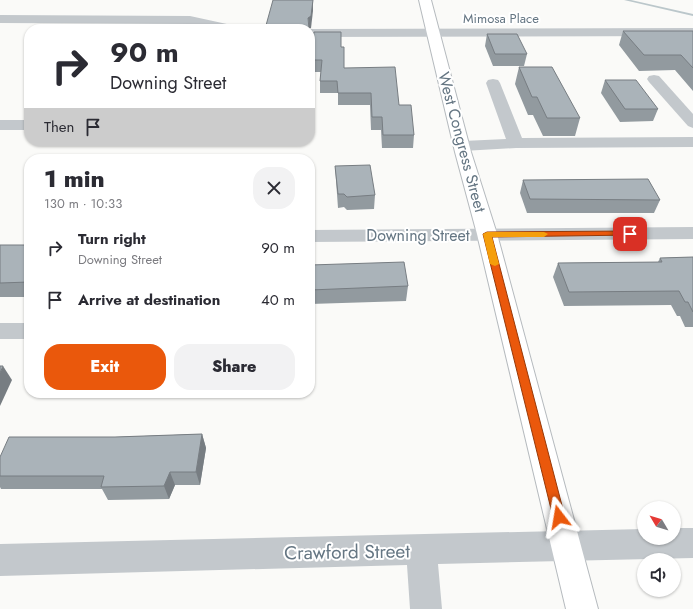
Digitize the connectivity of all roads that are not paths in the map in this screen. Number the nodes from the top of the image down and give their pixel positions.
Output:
1 (425, 0) edge
2 (0, 19) edge
3 (213, 24) edge
4 (693, 32) edge
5 (315, 33) edge
6 (433, 33) junction
7 (654, 79) dead end
8 (493, 83) dead end
9 (693, 123) edge
10 (0, 125) edge
11 (24, 125) edge
12 (693, 142) edge
13 (516, 143) junction
14 (463, 146) junction
15 (693, 233) edge
16 (487, 234) junction
17 (315, 236) edge
18 (0, 331) edge
19 (24, 331) edge
20 (693, 544) edge
21 (566, 547) junction
22 (421, 550) junction
23 (0, 560) edge
24 (426, 609) edge
25 (582, 609) edge

1 - 6 main road, West Congress Street
2 - 3 street
4 - 6 street, Mimosa Place
5 - 6 street, Mimosa Place
6 - 14 main road, West Congress Street
7 - 9 street
8 - 13 street
10 - 11 street
12 - 13 street
13 - 14 street
14 - 16 main road, West Congress Street
15 - 16 street, Downing Street
16 - 17 street, Downing Street
16 - 21 main road, West Congress Street
18 - 19 street
20 - 21 street, Crawford Street
21 - 22 street, Crawford Street
21 - 25 main road, West Congress Street
22 - 23 street, Crawford Street
22 - 24 street

